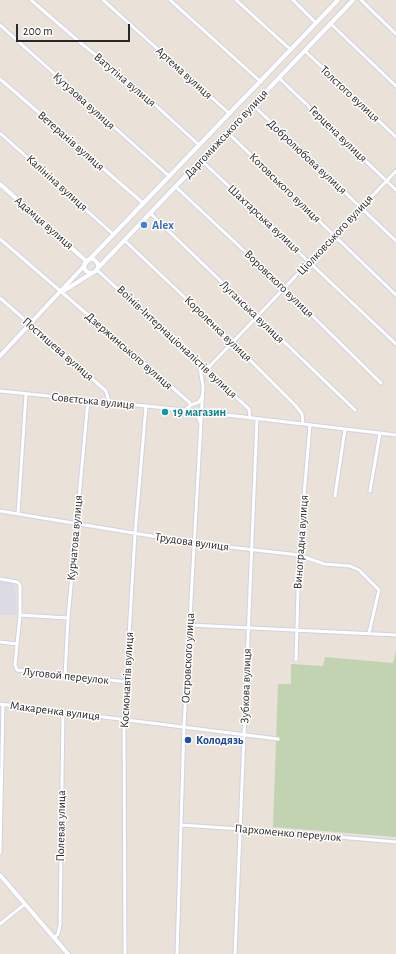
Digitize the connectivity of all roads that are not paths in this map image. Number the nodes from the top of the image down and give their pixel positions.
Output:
1 (31, 0) edge
2 (103, 0) edge
3 (170, 0) edge
4 (236, 0) edge
5 (293, 0) edge
6 (338, 0) edge
7 (353, 0) edge
8 (361, 0) edge
9 (316, 23) junction
10 (331, 24) junction
11 (0, 25) edge
12 (396, 34) edge
13 (291, 50) junction
14 (305, 51) junction
15 (279, 78) junction
16 (0, 79) edge
17 (261, 82) junction
18 (396, 86) edge
19 (253, 105) junction
20 (230, 114) junction
21 (227, 132) junction
22 (0, 133) edge
23 (396, 136) edge
24 (199, 145) junction
25 (201, 160) junction
26 (396, 170) edge
27 (169, 176) junction
28 (386, 180) junction
29 (0, 184) edge
30 (176, 187) junction
31 (396, 190) edge
32 (143, 203) junction
33 (362, 208) junction
34 (150, 213) junction
35 (113, 234) junction
36 (334, 236) junction
37 (0, 239) edge
38 (124, 240) junction
39 (396, 241) edge
40 (310, 262) junction
41 (86, 263) junction
42 (96, 270) junction
43 (285, 289) junction
44 (62, 292) junction
45 (396, 294) edge
46 (0, 298) edge
47 (257, 317) junction
48 (29, 324) junction
49 (232, 342) junction
50 (396, 344) edge
51 (0, 356) edge
52 (199, 362) junction
53 (206, 369) junction
54 (381, 383) dead end
55 (0, 391) edge
56 (26, 394) junction
57 (203, 396) junction
58 (88, 400) junction
59 (108, 402) junction
60 (191, 405) junction
61 (146, 406) junction
62 (185, 410) junction
63 (355, 410) dead end
64 (202, 412) junction
65 (250, 418) junction
66 (257, 419) junction
67 (303, 424) junction
68 (310, 425) junction
69 (201, 427) junction
70 (345, 429) junction
71 (380, 433) junction
72 (396, 435) edge
73 (370, 491) dead end
74 (335, 496) dead end
75 (0, 512) edge
76 (18, 514) junction
77 (76, 524) junction
78 (135, 534) junction
79 (194, 543) junction
80 (252, 550) junction
81 (299, 555) junction
82 (0, 579) edge
83 (20, 615) junction
84 (68, 618) junction
85 (190, 624) junction
86 (248, 627) junction
87 (296, 629) junction
88 (369, 633) junction
89 (396, 635) edge
90 (0, 642) edge
91 (17, 644) junction
92 (296, 660) dead end
93 (65, 676) junction
94 (127, 682) junction
95 (2, 704) edge
96 (63, 712) junction
97 (124, 720) junction
98 (184, 726) junction
99 (245, 734) junction
100 (278, 739) dead end
101 (181, 825) junction
102 (241, 828) junction
103 (396, 842) edge
104 (0, 853) edge
105 (0, 875) edge
106 (25, 904) junction
107 (0, 924) edge
108 (54, 938) junction
109 (68, 954) edge
110 (125, 954) edge
111 (177, 954) edge
112 (235, 954) edge

1 - 24 street, Ватутіна вулиця
2 - 20 street, Артема вулиця
3 - 17 street
4 - 13 street
5 - 9 street
6 - 9 street, Даргомижського вулиця
7 - 10 street, Даргомижського вулиця
8 - 12 street
9 - 13 street, Даргомижського вулиця
10 - 14 street, Даргомижського вулиця
10 - 18 street
11 - 27 street, Кутузова вулиця
13 - 17 street, Даргомижського вулиця
14 - 15 street, Даргомижського вулиця
14 - 23 street, Толстого вулиця
15 - 19 street, Даргомижського вулиця
15 - 28 street, Герцена вулиця
16 - 32 street, Ветеранів вулиця
17 - 20 street, Даргомижського вулиця
19 - 21 street, Даргомижського вулиця
19 - 33 street, Добролюбова вулиця
20 - 24 street, Даргомижського вулиця
21 - 25 street, Даргомижського вулиця
21 - 36 street, Котовського вулиця
22 - 35 street, Калініна вулиця
24 - 27 street, Даргомижського вулиця
25 - 30 street, Даргомижського вулиця
25 - 40 street, Шахтарська вулиця
26 - 28 street, Ціолковського вулиця
27 - 32 street, Даргомижського вулиця
28 - 31 street, Герцена вулиця
28 - 33 street, Ціолковського вулиця
29 - 41 street, Адамця вулиця
30 - 34 street, Даргомижського вулиця
30 - 43 street, Воровского вулиця
32 - 35 street, Даргомижського вулиця
33 - 36 street, Ціолковського вулиця
33 - 39 street, Добролюбова вулиця
34 - 38 street, Даргомижського вулиця
34 - 47 street, Луганська вулиця
35 - 41 street, Даргомижського вулиця
36 - 40 street, Ціолковського вулиця
36 - 45 street, Котовського вулиця
37 - 44 street, Дзержинського вулиця
38 - 42 street, Даргомижського вулиця
38 - 49 street, Короленка вулиця
40 - 43 street, Ціолковського вулиця
40 - 50 street, Шахтарська вулиця
41 - 42 street
41 - 42 street
41 - 44 street, Даргомижського вулиця
42 - 44 street, Даргомижського вулиця
42 - 52 street, Воїнів-Інтернаціоналістів вулиця
43 - 47 street, Ціолковського вулиця
43 - 54 street, Воровского вулиця
44 - 48 street
44 - 60 street, Дзержинського вулиця
46 - 48 street, Постишева вулиця
47 - 49 street, Ціолковського вулиця
47 - 63 street, Луганська вулиця
48 - 51 street
48 - 59 street, Постишева вулиця
49 - 53 street, Ціолковського вулиця
49 - 67 street, Короленка вулиця
52 - 53 street, Воїнів-Інтернаціоналістів вулиця
52 - 57 street, Островского улица
53 - 65 street, Воїнів-Інтернаціоналістів вулиця
55 - 56 street, Совєтська вулиця
56 - 58 street, Совєтська вулиця
56 - 76 street
57 - 60 street
57 - 64 street, Островского улица
58 - 59 street, Совєтська вулиця
58 - 77 street, Курчатова вулиця
59 - 61 street, Совєтська вулиця
60 - 62 street
61 - 62 street, Совєтська вулиця
61 - 78 street, Космонавтів вулиця
62 - 64 street, Совєтська вулиця
62 - 69 street
64 - 65 street, Совєтська вулиця
64 - 69 street, Островского улица
65 - 66 street, Совєтська вулиця
66 - 67 street, Совєтська вулиця
66 - 80 street, Зубкова вулиця
67 - 68 street, Совєтська вулиця
68 - 70 street, Совєтська вулиця
68 - 81 street, Виноградна вулиця
69 - 79 street, Островского улица
70 - 71 street, Совєтська вулиця
70 - 74 street
71 - 72 street, Совєтська вулиця
71 - 73 street
75 - 76 street, Трудова вулиця
76 - 77 street, Трудова вулиця
77 - 78 street, Трудова вулиця
77 - 84 street, Курчатова вулиця
78 - 79 street, Трудова вулиця
78 - 94 street, Космонавтів вулиця
79 - 80 street, Трудова вулиця
79 - 85 street, Островского улица
80 - 81 street, Трудова вулиця
80 - 86 street, Зубкова вулиця
81 - 87 street, Виноградна вулиця
81 - 88 street, Трудова вулиця
82 - 83 street, Луговой переулок
83 - 84 street
83 - 91 street, Луговой переулок
84 - 93 street, Курчатова вулиця
85 - 86 street
85 - 98 street, Островского улица
86 - 87 street
86 - 99 street, Зубкова вулиця
87 - 88 street
87 - 92 street, Виноградна вулиця
88 - 89 street
90 - 91 street
91 - 93 street, Луговой переулок
93 - 94 street, Луговой переулок
94 - 97 street, Космонавтів вулиця
95 - 96 street, Макаренка вулиця
95 - 104 street
96 - 97 street, Макаренка вулиця
96 - 108 street, Полевая улица
97 - 98 street, Макаренка вулиця
97 - 110 street, Космонавтів вулиця
98 - 99 street, Макаренка вулиця
98 - 101 street, Островского улица
99 - 100 street, Макаренка вулиця
99 - 102 street, Зубкова вулиця
101 - 102 street, Пархоменко переулок
101 - 111 street, Островского улица
102 - 103 street, Пархоменко переулок
102 - 112 street, Зубкова вулиця
105 - 106 street
106 - 107 street
106 - 108 street
108 - 109 street

